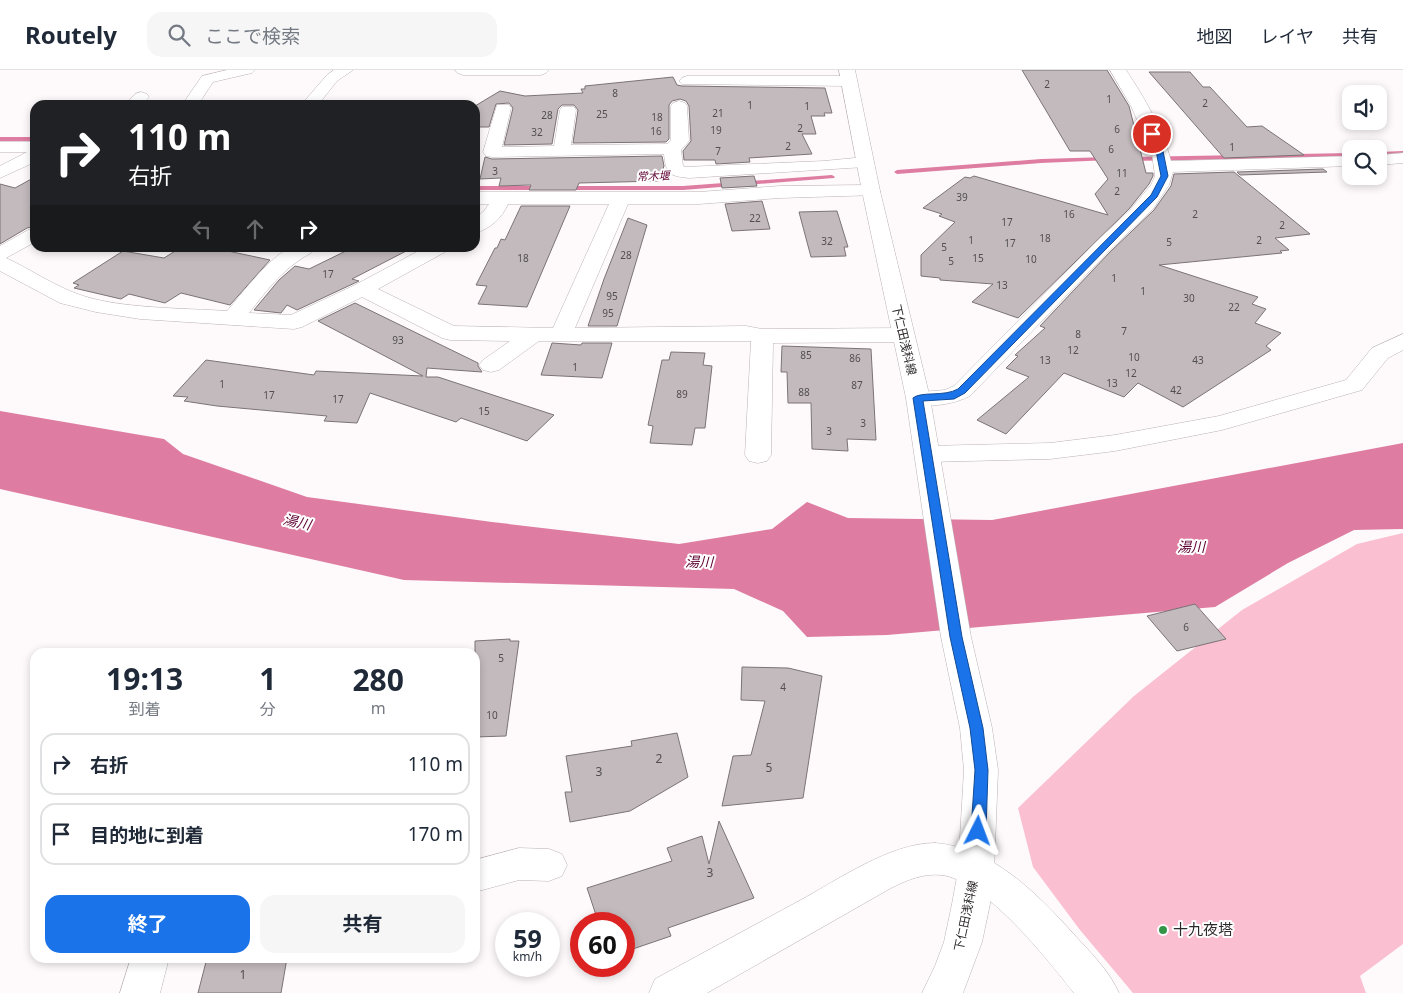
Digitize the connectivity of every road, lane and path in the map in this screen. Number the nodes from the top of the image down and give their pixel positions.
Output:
1 (247, 70) edge
2 (345, 70) edge
3 (463, 70) edge
4 (541, 70) edge
5 (1118, 70) edge
6 (500, 71) edge
7 (848, 76) edge
8 (687, 81) dead end
9 (193, 100) edge
10 (313, 100) edge
11 (679, 106) dead end
12 (503, 108) dead end
13 (568, 110) dead end
14 (0, 147) edge
15 (672, 149) junction
16 (30, 150) edge
17 (562, 151) junction
18 (1403, 158) edge
19 (1387, 159) edge
20 (1342, 161) edge
21 (1162, 162) junction
22 (0, 173) edge
23 (868, 176) junction
24 (480, 198) edge
25 (500, 198) junction
26 (621, 198) junction
27 (480, 224) edge
28 (30, 237) edge
29 (295, 252) edge
30 (431, 252) edge
31 (0, 254) edge
32 (0, 263) edge
33 (362, 289) junction
34 (234, 317) junction
35 (533, 335) junction
36 (561, 335) junction
37 (903, 335) junction
38 (762, 336) junction
39 (1403, 342) edge
40 (491, 365) dead end
41 (918, 398) junction
42 (758, 455) dead end
43 (928, 460) junction
44 (549, 865) dead end
45 (976, 871) junction
46 (480, 875) edge
47 (149, 963) edge
48 (140, 993) edge
49 (669, 993) edge
50 (942, 993) edge
51 (1099, 993) edge

1 - 9 street
2 - 10 street
3 - 6 street
4 - 6 street
5 - 21 street
7 - 8 street
7 - 23 street, 下仁田浅科線
11 - 15 street
12 - 17 street
13 - 17 street
14 - 16 street
15 - 17 street
15 - 23 street
16 - 22 street
18 - 19 street
20 - 21 street
21 - 41 street
23 - 26 street
23 - 37 street, 下仁田浅科線
24 - 25 street
25 - 26 street
25 - 27 street
26 - 36 street
28 - 31 street
29 - 34 street
30 - 33 street
32 - 34 street
33 - 34 street
33 - 35 street
35 - 36 street
35 - 40 street
36 - 38 street
37 - 38 street
37 - 41 street, 下仁田浅科線
38 - 42 street
39 - 43 street
41 - 43 street, 下仁田浅科線
43 - 45 street, 下仁田浅科線
44 - 46 street
45 - 49 street
45 - 50 street, 下仁田浅科線
45 - 51 street
47 - 48 street

